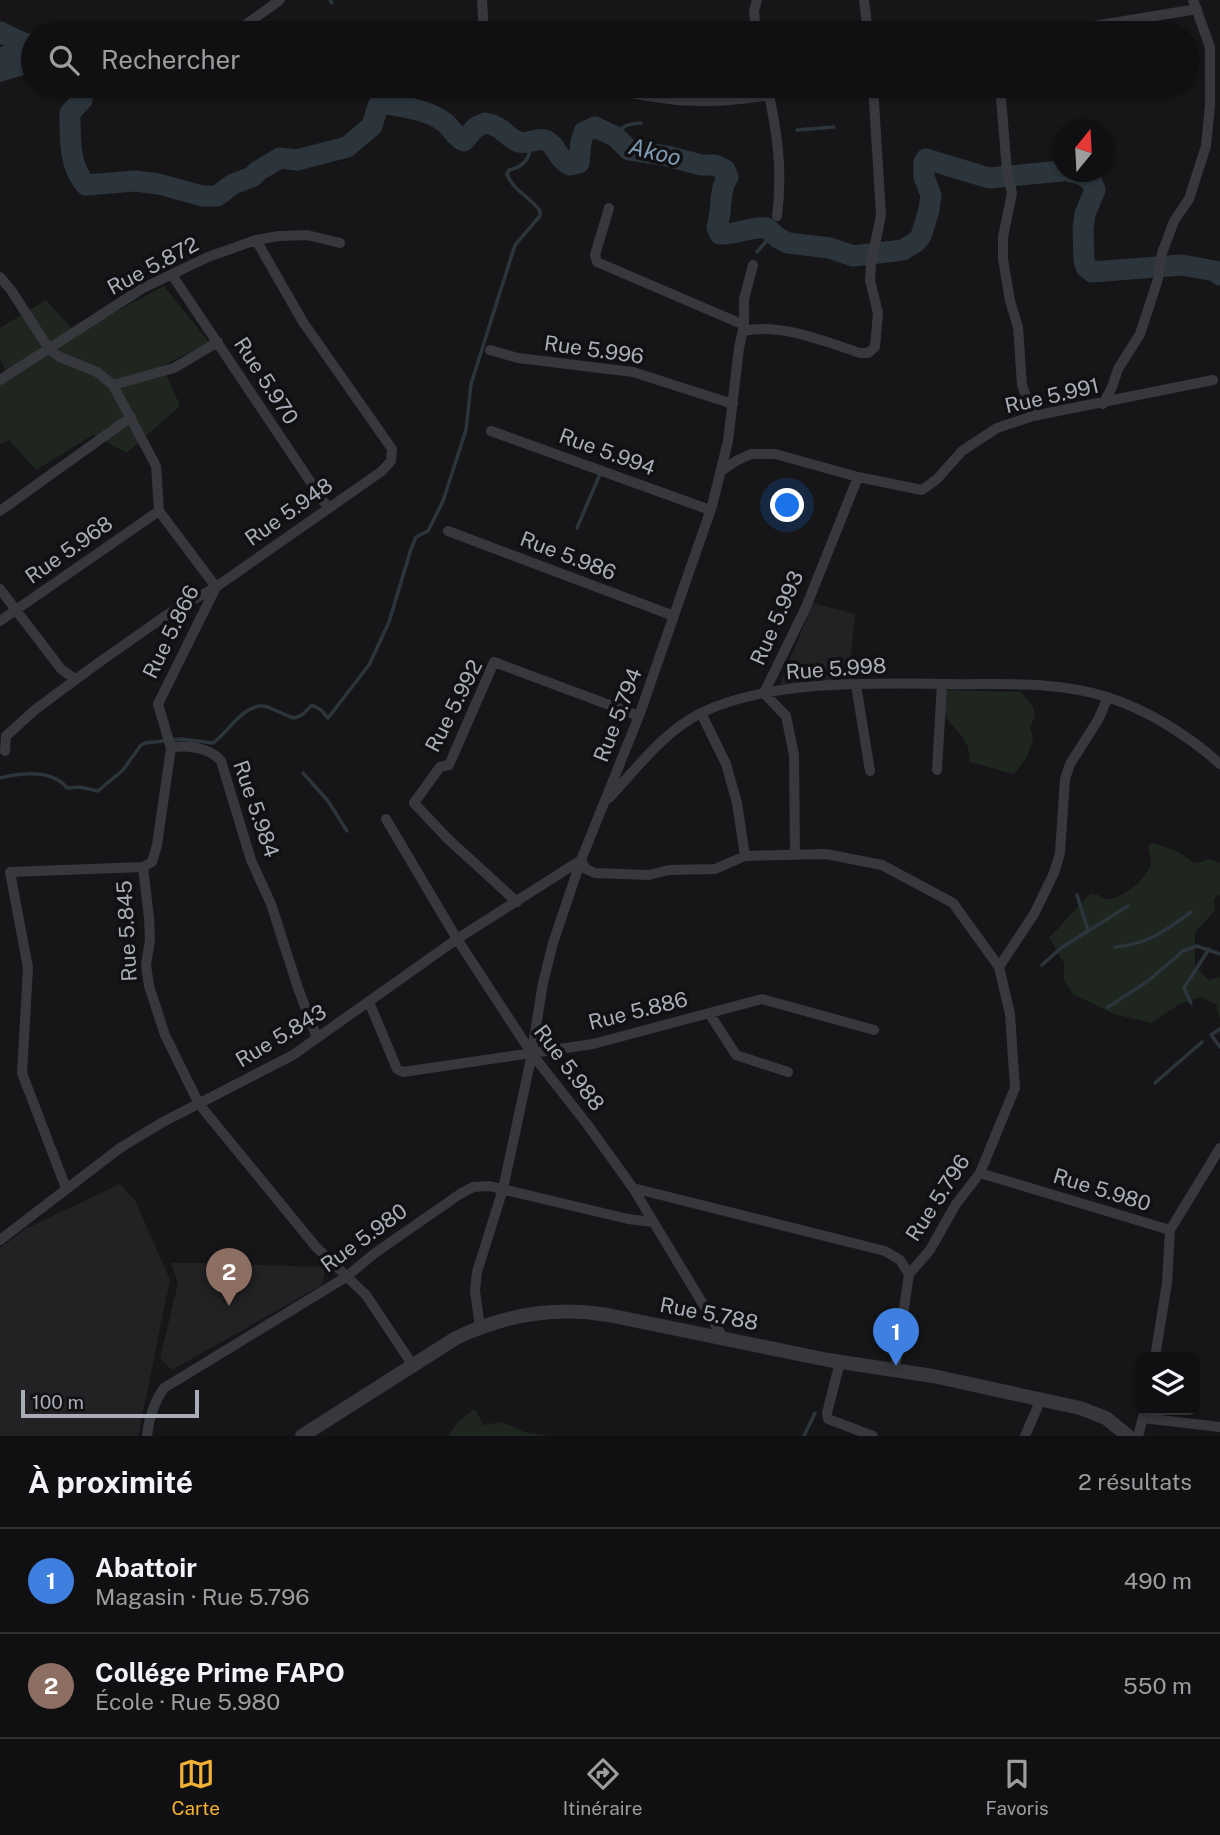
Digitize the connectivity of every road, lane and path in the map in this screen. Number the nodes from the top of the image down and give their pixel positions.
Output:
1 (279, 0) edge
2 (482, 0) edge
3 (757, 0) edge
4 (864, 0) edge
5 (1195, 5) edge
6 (250, 21) edge
7 (483, 21) edge
8 (755, 21) edge
9 (867, 21) edge
10 (1116, 21) edge
11 (1215, 45) edge
12 (652, 98) edge
13 (746, 98) edge
14 (769, 98) edge
15 (874, 98) edge
16 (1001, 98) edge
17 (609, 208) dead end
18 (777, 216) dead end
19 (256, 240) junction
20 (340, 243) dead end
21 (753, 265) dead end
22 (172, 275) junction
23 (0, 277) edge
24 (743, 328) junction
25 (218, 342) junction
26 (49, 349) junction
27 (490, 350) dead end
28 (0, 380) edge
29 (1213, 380) dead end
30 (113, 385) junction
31 (733, 404) junction
32 (1103, 404) junction
33 (1033, 416) junction
34 (131, 417) junction
35 (491, 431) dead end
36 (720, 472) junction
37 (858, 477) junction
38 (328, 508) junction
39 (710, 510) junction
40 (0, 511) edge
41 (159, 511) junction
42 (448, 531) dead end
43 (216, 587) junction
44 (0, 589) edge
45 (16, 610) junction
46 (674, 616) junction
47 (0, 621) edge
48 (75, 679) junction
49 (942, 684) junction
50 (856, 685) junction
51 (765, 693) junction
52 (1108, 697) junction
53 (701, 713) junction
54 (639, 716) junction
55 (171, 748) junction
56 (5, 751) dead end
57 (1220, 764) edge
58 (937, 770) dead end
59 (870, 771) dead end
60 (605, 802) junction
61 (386, 819) dead end
62 (795, 855) junction
63 (745, 856) junction
64 (581, 860) junction
65 (143, 867) junction
66 (517, 902) junction
67 (457, 939) junction
68 (999, 967) junction
69 (369, 1002) junction
70 (709, 1013) junction
71 (874, 1030) dead end
72 (317, 1038) junction
73 (532, 1054) junction
74 (788, 1072) dead end
75 (199, 1104) junction
76 (1220, 1148) edge
77 (981, 1173) junction
78 (66, 1188) junction
79 (633, 1188) junction
80 (503, 1189) junction
81 (653, 1222) junction
82 (1170, 1230) junction
83 (0, 1240) edge
84 (909, 1274) junction
85 (346, 1277) junction
86 (480, 1327) junction
87 (724, 1339) junction
88 (1156, 1352) edge
89 (840, 1362) junction
90 (412, 1364) junction
91 (895, 1370) junction
92 (1041, 1399) junction
93 (1144, 1415) edge
94 (1150, 1415) edge
95 (1220, 1427) edge
96 (1121, 1433) edge
97 (147, 1436) edge
98 (302, 1436) edge
99 (873, 1436) edge
100 (1025, 1436) edge
101 (1138, 1436) edge

1 - 6 street
2 - 7 street
3 - 8 street
4 - 9 street
5 - 10 street
5 - 11 street
11 - 32 street
12 - 13 street
14 - 18 street
15 - 24 street
16 - 33 street
17 - 24 street
19 - 20 street, Rue 5.872
19 - 22 street, Rue 5.872
19 - 38 street, Rue 5.948
21 - 24 street
22 - 25 street, Rue 5.970
22 - 26 street, Rue 5.872
23 - 26 street
24 - 31 street, Rue 5.794
25 - 30 street
25 - 38 street, Rue 5.970
26 - 28 street, Rue 5.872
26 - 30 street
27 - 31 street, Rue 5.996
29 - 32 street, Rue 5.991
30 - 34 street
31 - 36 street, Rue 5.794
32 - 33 street, Rue 5.991
33 - 37 street, Rue 5.991
34 - 40 street
34 - 41 street
35 - 39 street, Rue 5.994
36 - 37 street, Rue 5.991
36 - 39 street, Rue 5.794
37 - 51 street, Rue 5.993
38 - 43 street, Rue 5.948
39 - 46 street, Rue 5.794
41 - 43 street, Rue 5.866
41 - 45 street, Rue 5.968
42 - 46 street, Rue 5.986
43 - 48 street, Rue 5.948
43 - 55 street, Rue 5.866
44 - 45 street
45 - 47 street, Rue 5.968
45 - 48 street
46 - 54 street, Rue 5.794
48 - 56 street, Rue 5.948
49 - 50 street, Rue 5.998
49 - 52 street, Rue 5.998
49 - 58 street
50 - 51 street, Rue 5.998
50 - 59 street
51 - 53 street, Rue 5.998
51 - 62 street, Rue 5.993
52 - 57 street, Rue 5.998
52 - 68 street
53 - 60 street, Rue 5.998
53 - 63 street
54 - 60 street, Rue 5.794
54 - 66 street, Rue 5.992
55 - 65 street
55 - 72 street, Rue 5.984
60 - 64 street, Rue 5.794
61 - 67 street, Rue 5.988
62 - 63 street, Rue 5.796
62 - 68 street, Rue 5.796
63 - 64 street, Rue 5.796
64 - 66 street, Rue 5.843
64 - 73 street, Rue 5.794
65 - 75 street, Rue 5.845
65 - 78 street, Rue 5.845
66 - 67 street, Rue 5.843
67 - 69 street, Rue 5.843
67 - 73 street, Rue 5.988
68 - 77 street, Rue 5.796
69 - 72 street, Rue 5.843
69 - 73 street, Rue 5.886
70 - 71 street, Rue 5.886
70 - 73 street, Rue 5.886
70 - 74 street
72 - 75 street, Rue 5.843
73 - 79 street, Rue 5.988
73 - 80 street, Rue 5.794
75 - 78 street, Rue 5.843
75 - 85 street, Rue 5.845
76 - 82 street
77 - 82 street, Rue 5.980
77 - 84 street, Rue 5.796
78 - 83 street, Rue 5.843
79 - 81 street, Rue 5.988
79 - 84 street
80 - 81 street, Rue 5.980
80 - 85 street, Rue 5.980
80 - 86 street, Rue 5.794
81 - 87 street, Rue 5.988
82 - 88 street, Rue 5.980
84 - 91 street, Rue 5.796
85 - 90 street, Rue 5.845
85 - 97 street, Rue 5.980
86 - 87 street, Rue 5.788
86 - 90 street, Rue 5.788
87 - 89 street, Rue 5.788
89 - 91 street, Rue 5.788
89 - 99 street
90 - 98 street, Rue 5.788
91 - 92 street, Rue 5.788
92 - 96 street, Rue 5.788
92 - 100 street
93 - 101 street
94 - 95 street

